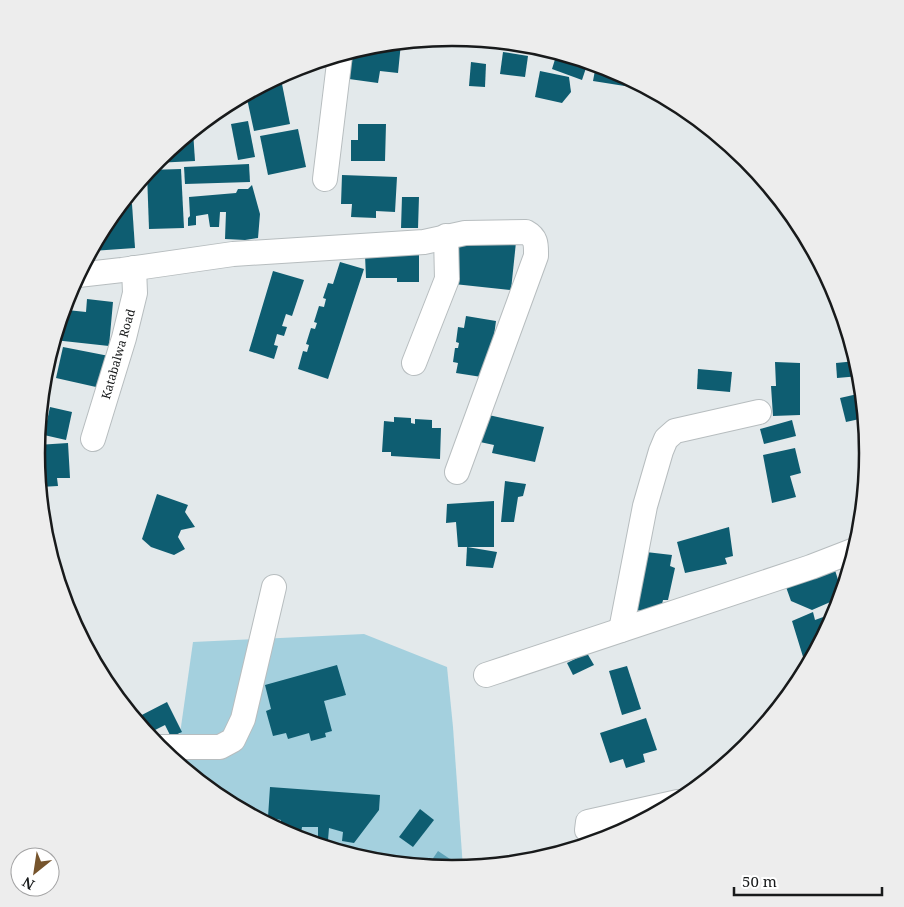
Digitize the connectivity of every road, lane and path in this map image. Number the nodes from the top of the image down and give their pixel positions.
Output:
1 (339, 62) edge
2 (325, 179) dead end
3 (446, 236) junction
4 (134, 268) junction
5 (87, 274) edge
6 (414, 363) dead end
7 (758, 412) dead end
8 (92, 438) dead end
9 (457, 472) dead end
10 (846, 553) edge
11 (274, 587) dead end
12 (620, 630) junction
13 (486, 675) dead end
14 (171, 747) edge
15 (653, 808) edge
16 (592, 836) edge

1 - 2 street
3 - 4 street
3 - 6 street
3 - 9 street
4 - 5 street
4 - 8 street, Katabalwa Road
7 - 12 street
10 - 12 street
11 - 14 street
12 - 13 street
15 - 16 street

